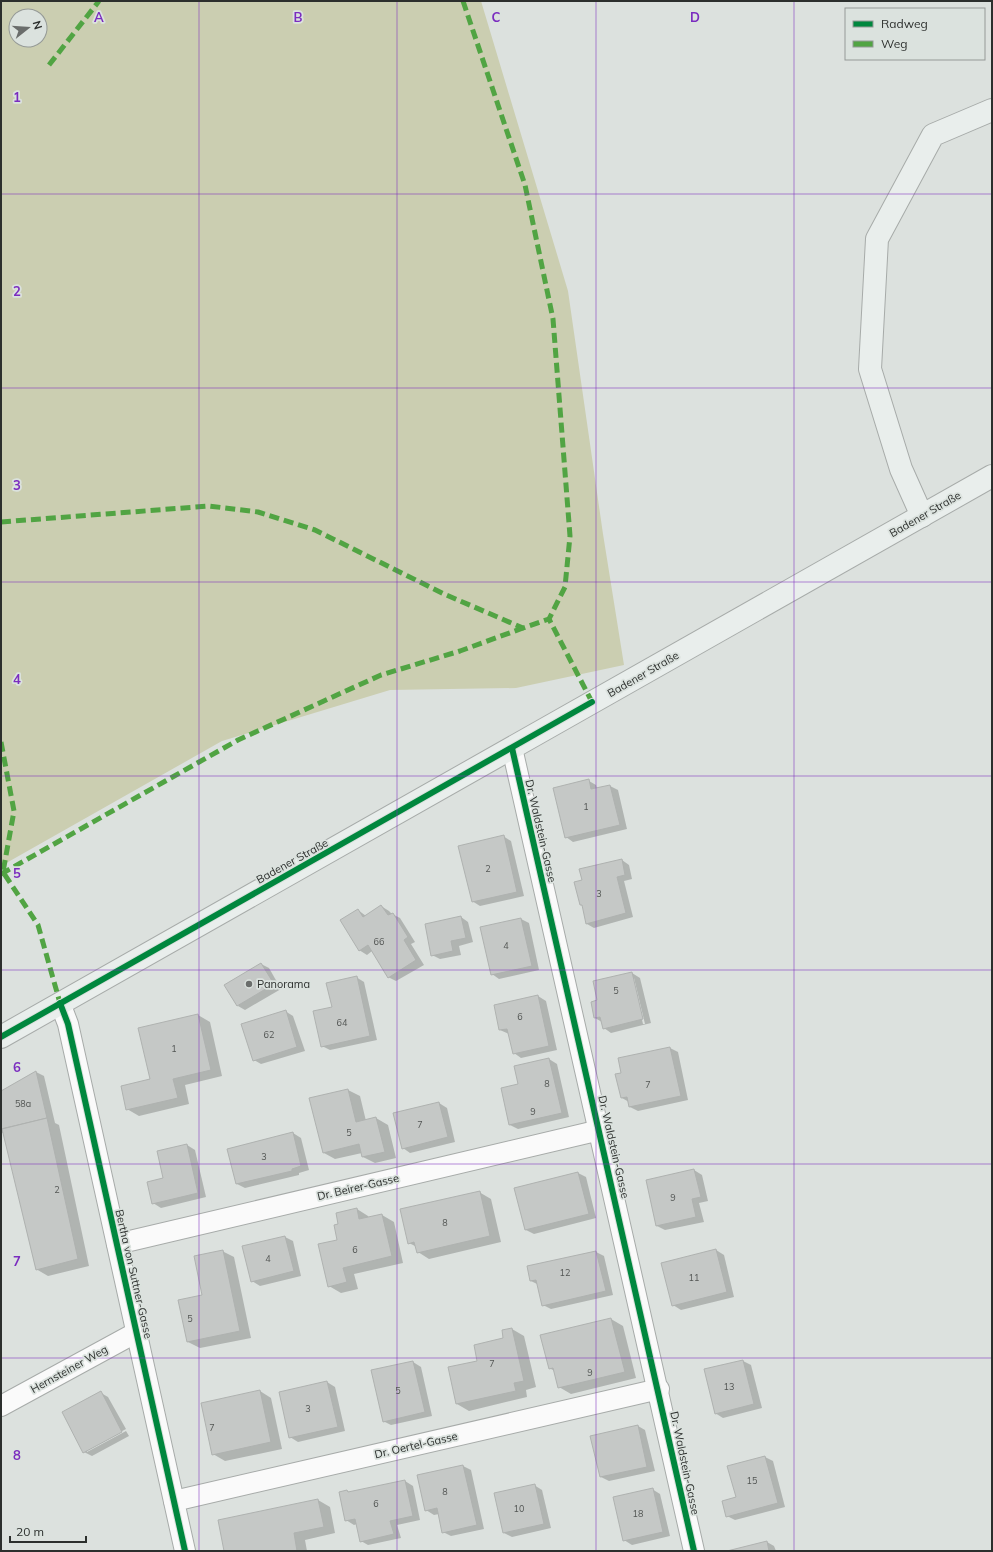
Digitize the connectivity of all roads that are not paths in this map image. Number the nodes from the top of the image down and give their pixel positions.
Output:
1 (992, 110) edge
2 (992, 476) edge
3 (922, 516) junction
4 (512, 748) junction
5 (60, 1003) junction
6 (1, 1037) edge
7 (600, 1130) junction
8 (117, 1244) junction
9 (137, 1332) junction
10 (659, 1389) junction
11 (1, 1406) edge
12 (174, 1501) junction
13 (185, 1551) edge
14 (694, 1551) edge

1 - 3 street
2 - 3 street, Badener Straße
3 - 4 street, Badener Straße
4 - 5 street, Badener Straße
4 - 7 street, Dr. Waldstein-Gasse
5 - 6 street, Badener Straße
5 - 8 street, Bertha von Suttner-Gasse
7 - 8 street, Dr. Beirer-Gasse
7 - 10 street, Dr. Waldstein-Gasse
8 - 9 street, Bertha von Suttner-Gasse
9 - 11 street, Hernsteiner Weg
9 - 12 street, Bertha von Suttner-Gasse
10 - 12 street, Dr. Oertel-Gasse
10 - 14 street, Dr. Waldstein-Gasse
12 - 13 street, Bertha von Suttner-Gasse

